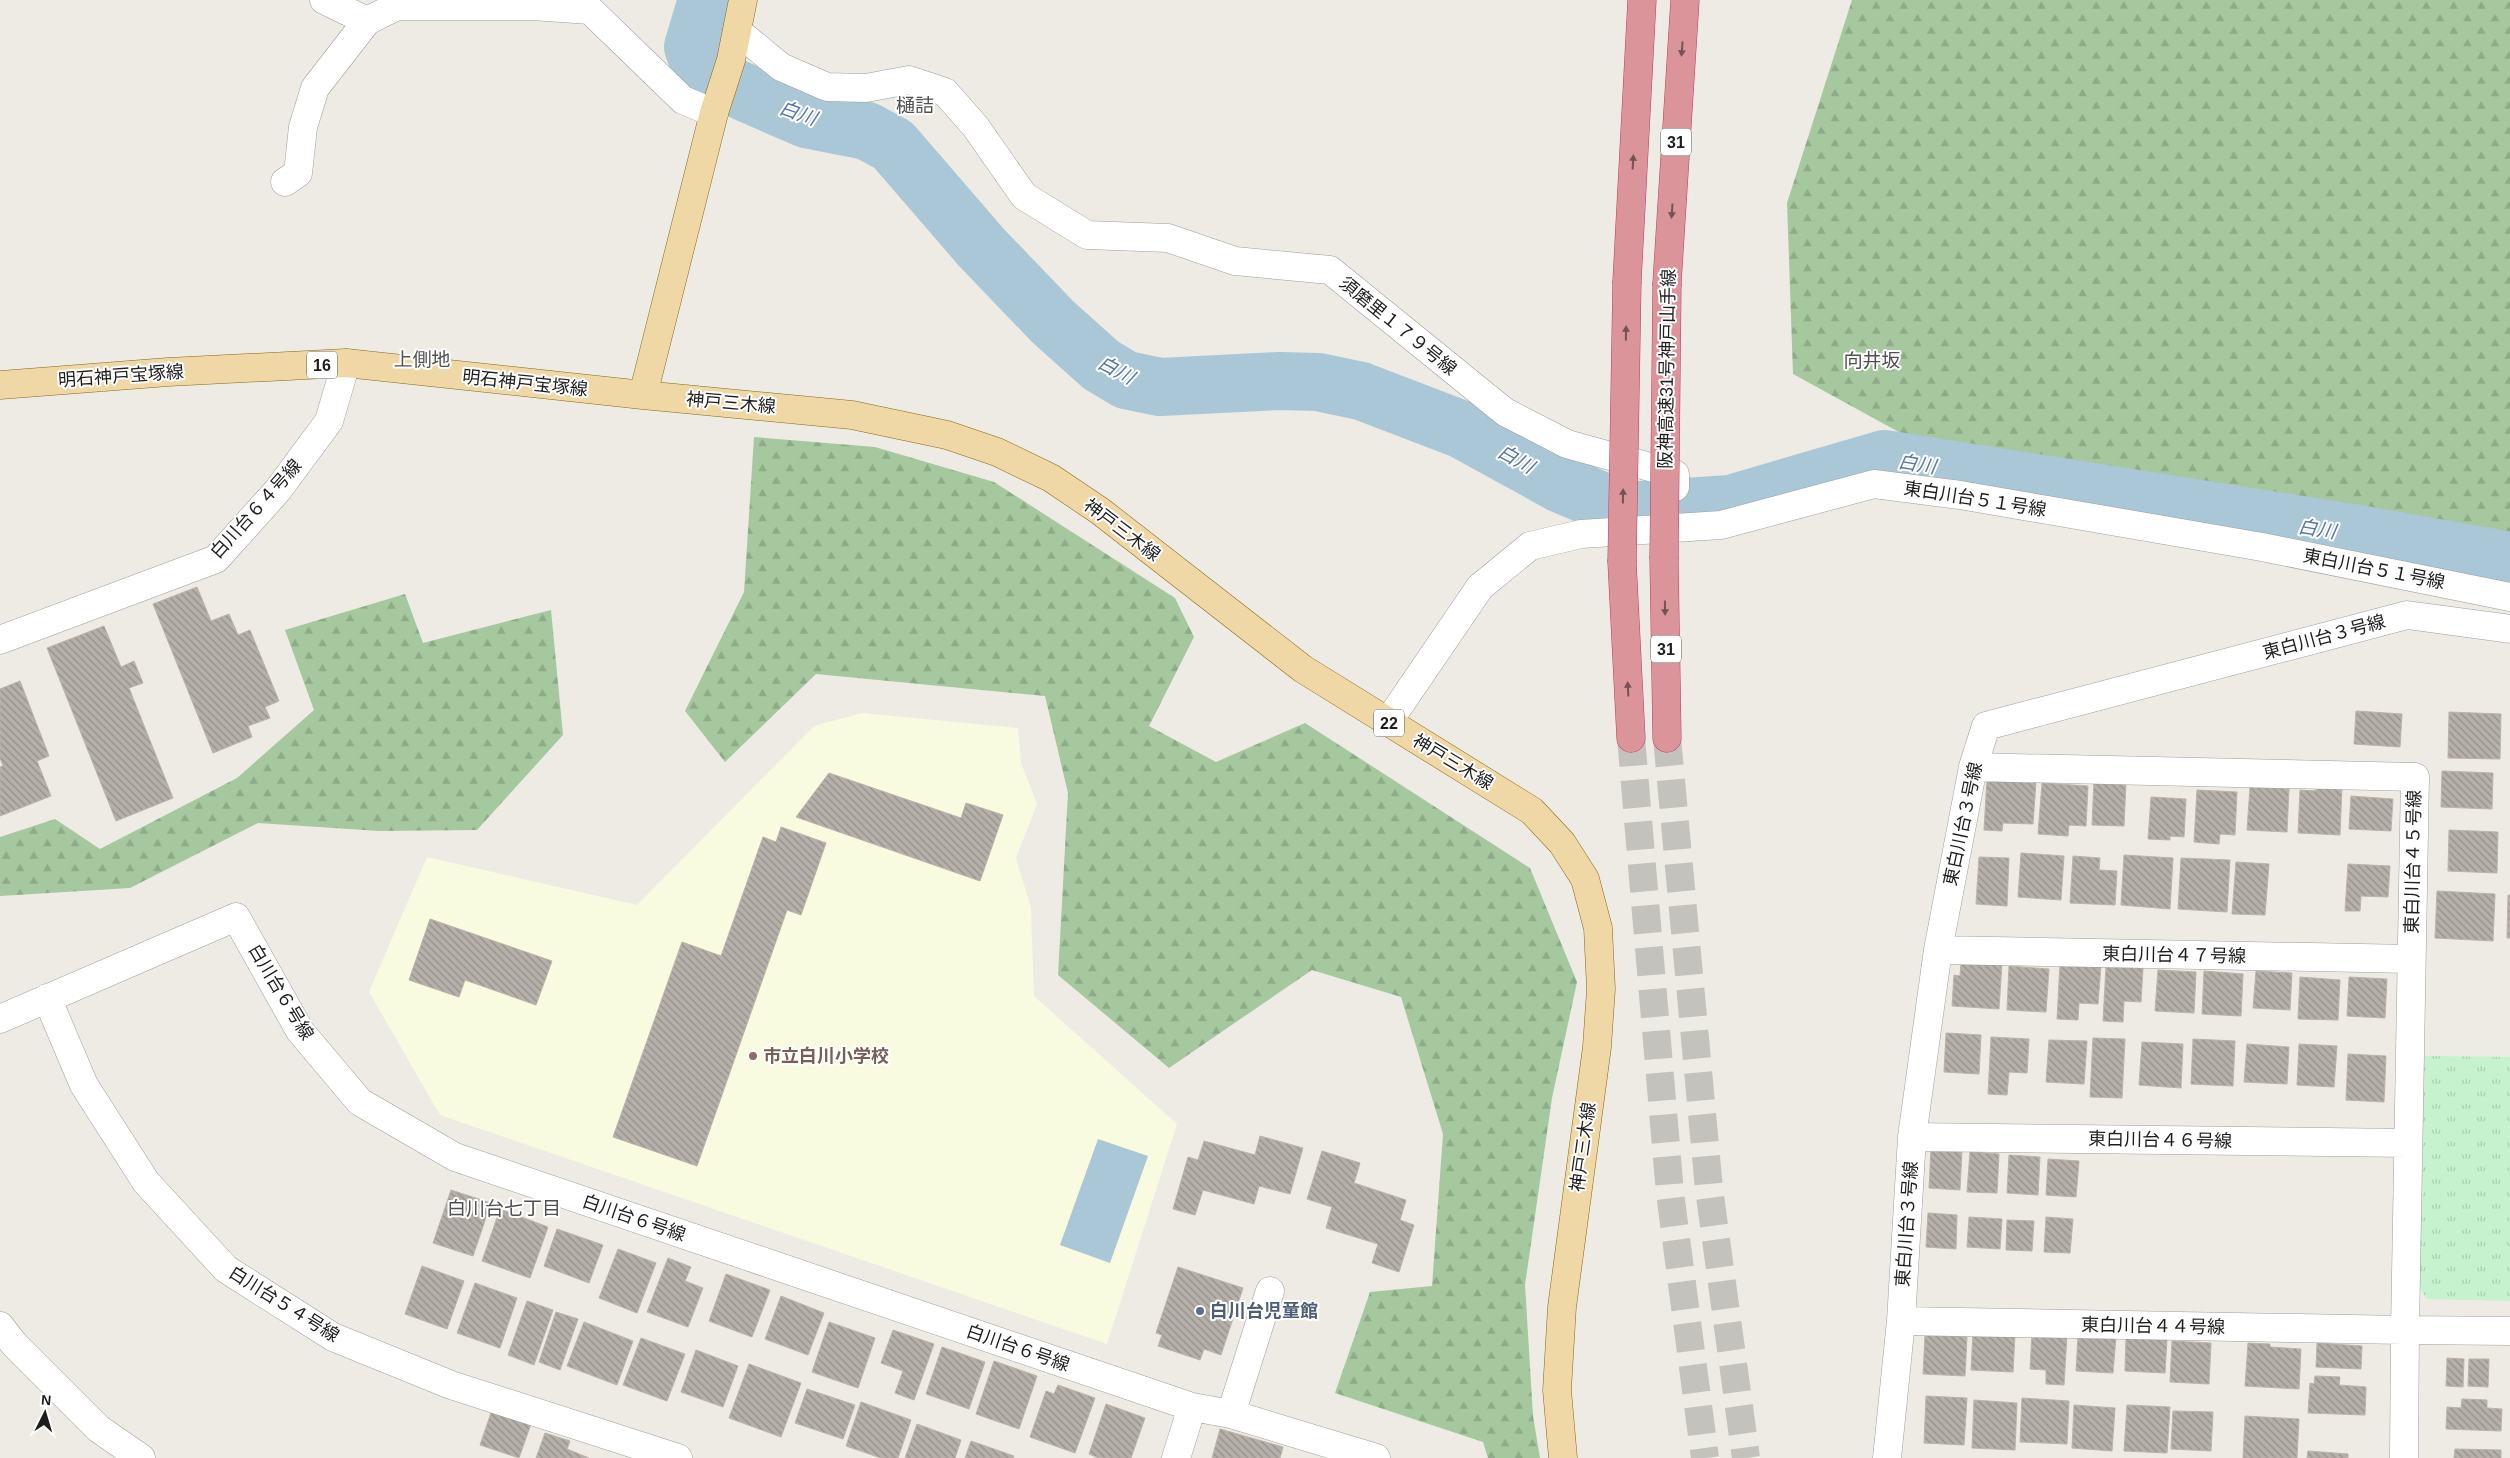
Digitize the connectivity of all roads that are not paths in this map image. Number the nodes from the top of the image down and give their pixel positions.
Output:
1 (324, 0) edge
2 (743, 0) edge
3 (1642, 0) edge
4 (1685, 0) edge
5 (367, 21) junction
6 (737, 30) junction
7 (714, 113) junction
8 (285, 182) dead end
9 (346, 363) junction
10 (0, 385) edge
11 (643, 395) junction
12 (1674, 527) junction
13 (2510, 596) edge
14 (2510, 629) edge
15 (0, 640) edge
16 (1388, 722) junction
17 (1631, 738) tunnel mouth
18 (1667, 738) tunnel mouth
19 (1973, 767) junction
20 (1938, 950) junction
21 (2411, 959) junction
22 (47, 998) junction
23 (0, 1019) edge
24 (1912, 1137) junction
25 (2408, 1143) junction
26 (1270, 1291) dead end
27 (1901, 1321) junction
28 (0, 1326) edge
29 (2405, 1330) junction
30 (2510, 1331) edge
31 (1192, 1407) junction
32 (1231, 1414) junction
33 (1315, 1449) edge
34 (141, 1458) edge
35 (678, 1458) edge
36 (1176, 1458) edge
37 (1376, 1458) edge
38 (1563, 1458) edge
39 (1887, 1458) edge
40 (2404, 1458) edge

1 - 5 street
2 - 6 main road
17 -> 3 highway, 31, bridge
4 -> 18 highway, 阪神高速31号神戸山手線 / 31, bridge
5 - 7 street
5 - 8 street
6 - 7 main road
6 - 12 street, 須磨里１７９号線
7 - 11 main road
9 - 10 main road, 明石神戸宝塚線 / 16
9 - 11 main road, 明石神戸宝塚線 / 16
9 - 15 street, 白川台６４号線
11 - 16 main road, 神戸三木線 / 22
12 - 13 street, 東白川台５１号線
12 - 16 street, 東白川台５１号線
14 - 19 street, 東白川台３号線
16 - 38 main road, 神戸三木線 / 22
19 - 20 street, 東白川台３号線
19 - 21 street, 東白川台４５号線
20 - 21 street, 東白川台４７号線
20 - 24 street, 東白川台３号線
21 - 25 street, 東白川台４５号線
22 - 23 street, 白川台６号線
22 - 31 street, 白川台６号線
22 - 35 street, 白川台５４号線
24 - 25 street, 東白川台４６号線
24 - 27 street, 東白川台３号線
25 - 29 street, 東白川台４５号線
26 - 32 street
27 - 29 street, 東白川台４４号線
27 - 39 street, 東白川台３号線
28 - 34 street
29 - 30 street, 東白川台４４号線
29 - 40 street, 東白川台４５号線
31 - 32 street, 白川台６号線
31 - 36 street
32 - 33 street, 白川台６号線
33 - 37 street, 白川台６号線

